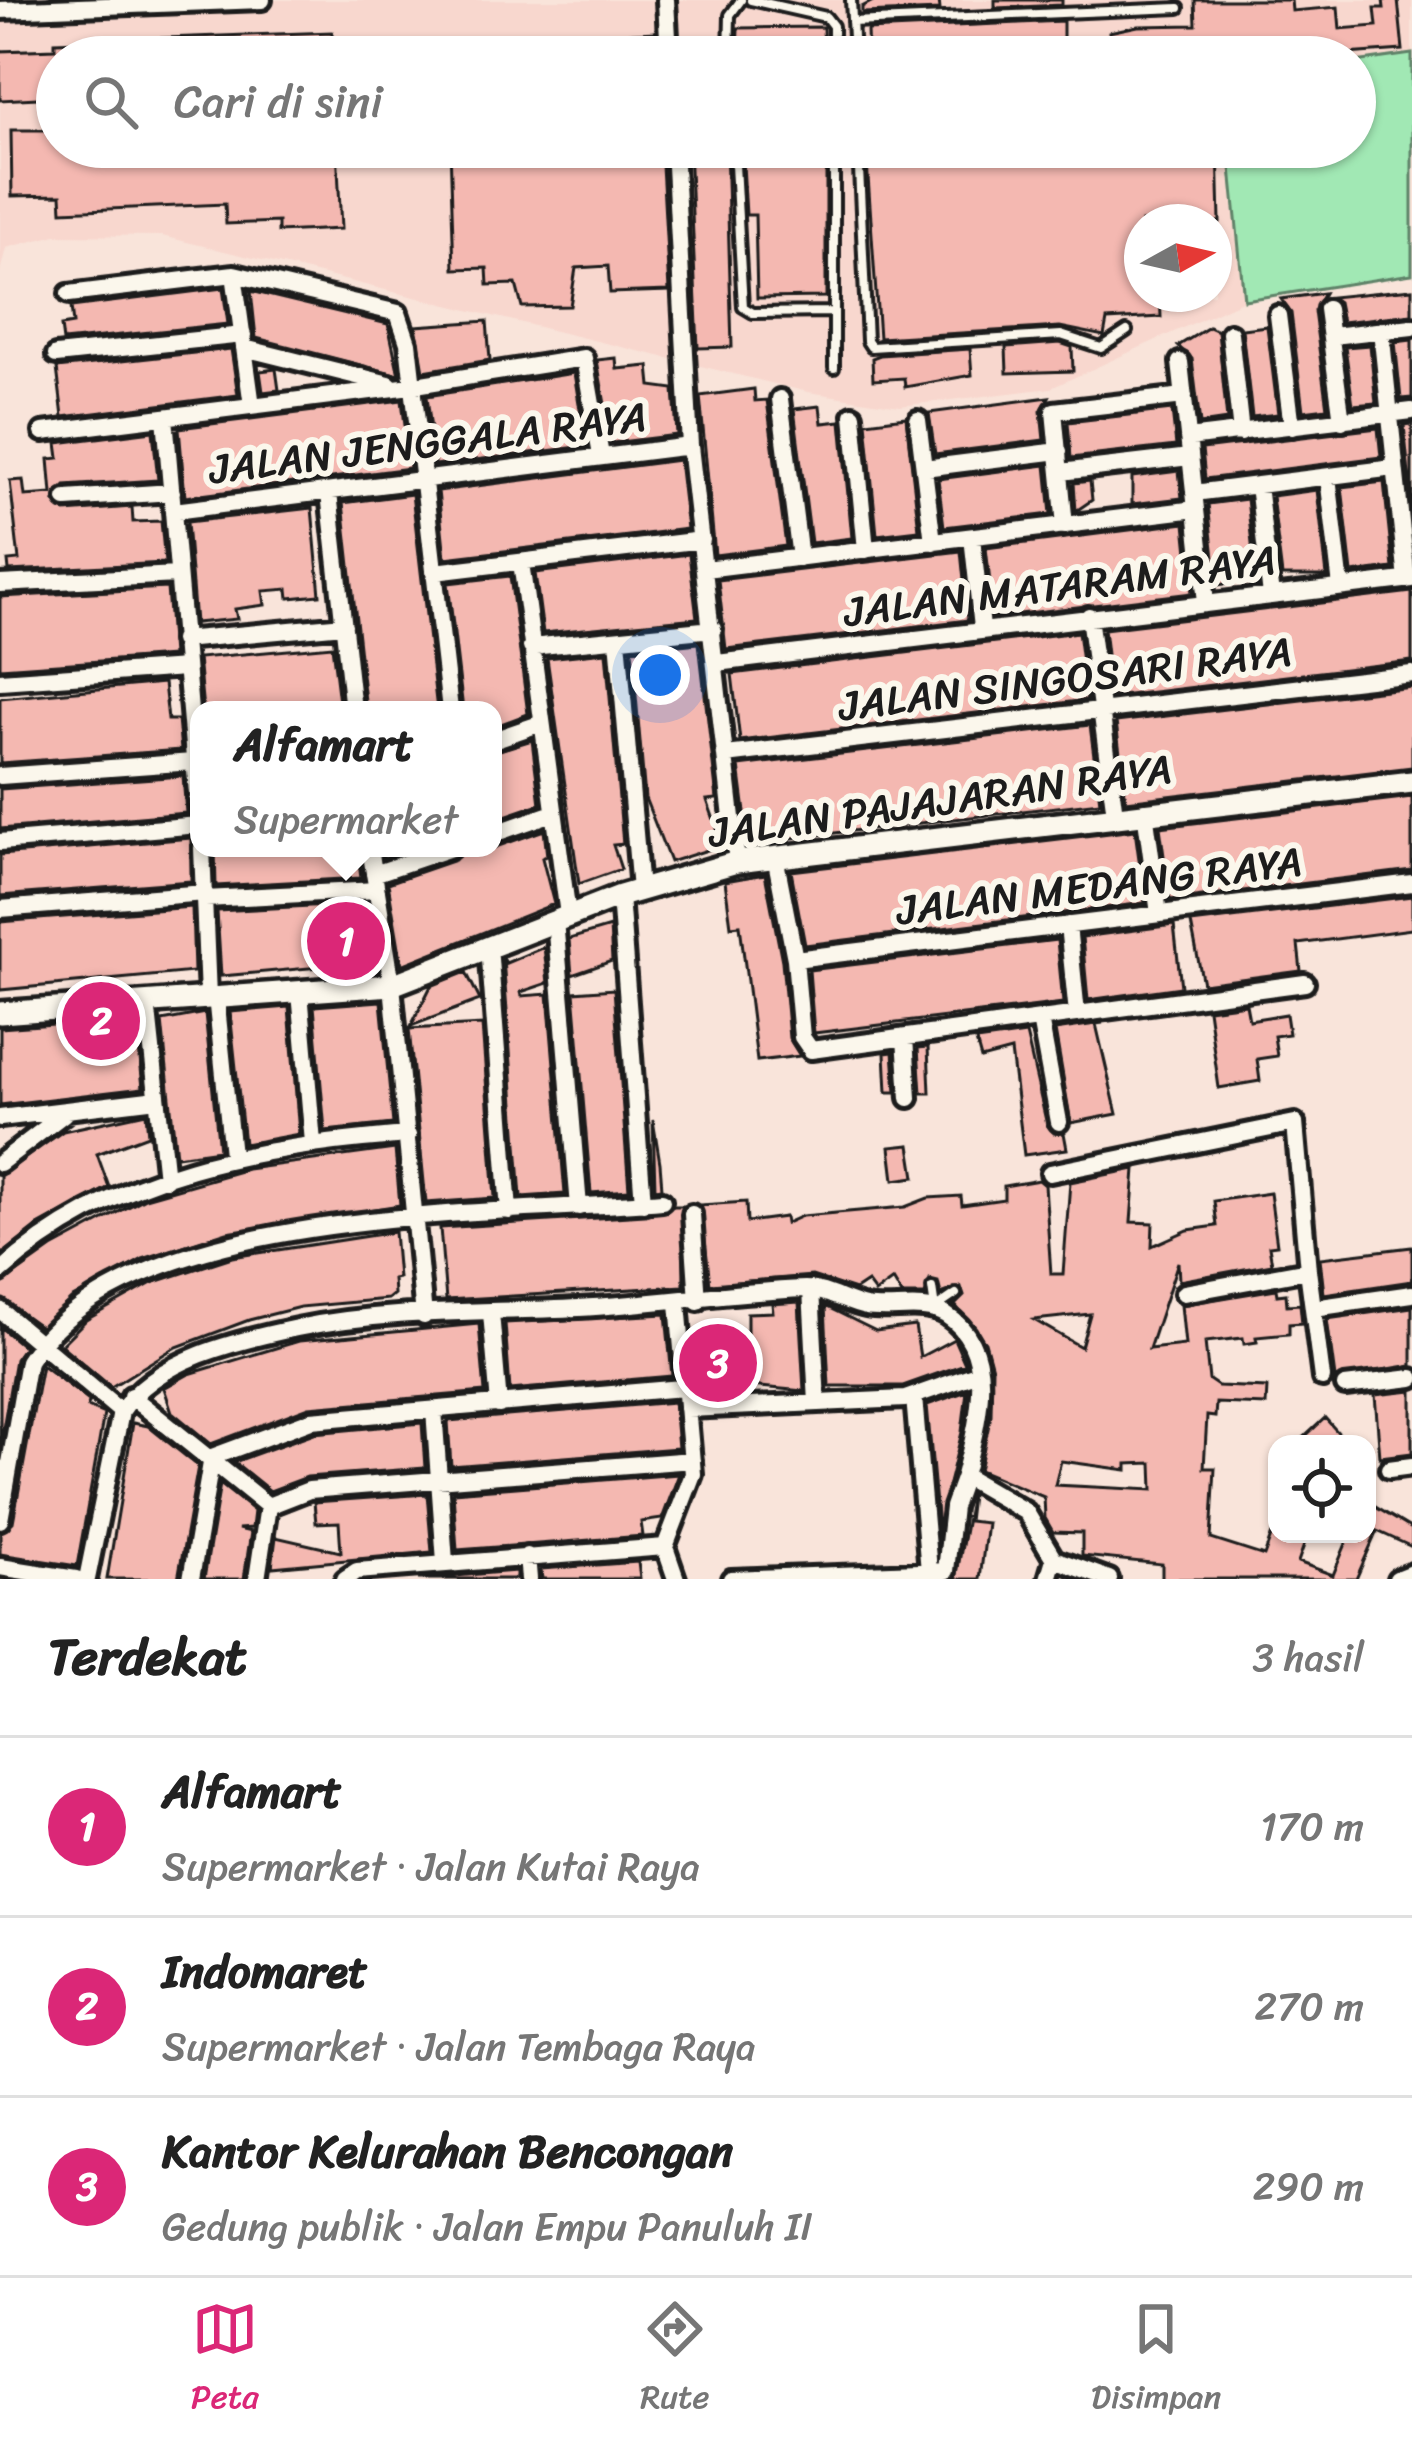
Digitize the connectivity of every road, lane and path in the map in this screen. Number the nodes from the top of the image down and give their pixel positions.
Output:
1 (262, 0) edge
2 (666, 0) edge
3 (741, 0) edge
4 (751, 0) edge
5 (851, 0) edge
6 (1096, 5) edge
7 (1179, 8) dead end
8 (0, 10) edge
9 (852, 22) junction
10 (668, 36) edge
11 (730, 36) edge
12 (833, 36) edge
13 (853, 36) edge
14 (675, 168) edge
15 (735, 168) edge
16 (833, 168) edge
17 (859, 168) edge
18 (235, 274) junction
19 (69, 294) dead end
20 (1328, 309) dead end
21 (834, 312) junction
22 (1278, 315) dead end
23 (1412, 327) edge
24 (1381, 330) junction
25 (1126, 331) dead end
26 (1230, 333) dead end
27 (1332, 335) junction
28 (243, 341) junction
29 (56, 355) dead end
30 (1180, 362) dead end
31 (834, 368) dead end
32 (408, 386) junction
33 (1184, 396) junction
34 (781, 399) dead end
35 (252, 406) junction
36 (1412, 411) edge
37 (1390, 413) junction
38 (853, 415) dead end
39 (165, 417) junction
40 (918, 419) dead end
41 (1342, 421) junction
42 (1292, 427) junction
43 (43, 432) dead end
44 (1240, 433) junction
45 (1189, 438) junction
46 (691, 446) junction
47 (1058, 452) junction
48 (601, 456) junction
49 (1190, 457) junction
50 (924, 468) junction
51 (1060, 472) junction
52 (1328, 477) junction
53 (1401, 479) edge
54 (423, 480) junction
55 (1258, 485) junction
56 (328, 494) junction
57 (66, 499) dead end
58 (173, 501) junction
59 (1195, 501) junction
60 (1065, 526) junction
61 (972, 537) junction
62 (702, 540) junction
63 (933, 542) junction
64 (866, 550) junction
65 (800, 557) junction
66 (521, 562) junction
67 (705, 569) junction
68 (435, 572) junction
69 (170, 575) junction
70 (1410, 579) edge
71 (0, 584) edge
72 (1341, 587) junction
73 (1271, 596) junction
74 (1206, 602) junction
75 (1089, 616) junction
76 (344, 625) junction
77 (982, 628) junction
78 (713, 629) junction
79 (618, 639) junction
80 (182, 640) junction
81 (531, 647) junction
82 (717, 663) junction
83 (184, 668) junction
84 (1412, 674) edge
85 (0, 681) edge
86 (352, 701) edge
87 (449, 701) edge
88 (190, 707) edge
89 (1102, 708) junction
90 (542, 723) junction
91 (502, 737) edge
92 (726, 755) junction
93 (190, 762) edge
94 (0, 776) edge
95 (1412, 782) edge
96 (1145, 812) junction
97 (553, 813) junction
98 (1115, 815) junction
99 (190, 822) edge
100 (502, 831) edge
101 (0, 842) edge
102 (775, 856) junction
103 (203, 857) edge
104 (371, 857) edge
105 (431, 857) edge
106 (737, 862) junction
107 (375, 882) junction
108 (1412, 883) edge
109 (630, 893) junction
110 (205, 896) junction
111 (0, 910) edge
112 (1159, 914) junction
113 (562, 918) junction
114 (1068, 925) junction
115 (490, 946) junction
116 (795, 958) junction
117 (1305, 983) dead end
118 (392, 985) junction
119 (300, 992) junction
120 (212, 997) junction
121 (147, 1002) junction
122 (0, 1012) edge
123 (1077, 1014) junction
124 (1040, 1019) junction
125 (905, 1038) junction
126 (909, 1098) dead end
127 (158, 1099) junction
128 (64, 1114) junction
129 (0, 1118) edge
130 (1059, 1122) dead end
131 (408, 1135) junction
132 (314, 1143) junction
133 (232, 1155) junction
134 (0, 1163) edge
135 (1050, 1173) dead end
136 (166, 1179) junction
137 (662, 1201) dead end
138 (643, 1203) junction
139 (578, 1207) junction
140 (509, 1211) junction
141 (692, 1214) dead end
142 (416, 1217) junction
143 (1308, 1270) junction
144 (0, 1272) edge
145 (932, 1288) dead end
146 (811, 1289) junction
147 (1184, 1293) dead end
148 (956, 1294) dead end
149 (1412, 1294) edge
150 (698, 1301) junction
151 (678, 1303) junction
152 (935, 1309) junction
153 (1310, 1309) junction
154 (0, 1310) edge
155 (491, 1313) junction
156 (424, 1316) junction
157 (40, 1343) junction
158 (979, 1372) junction
159 (1322, 1378) dead end
160 (1412, 1378) edge
161 (1345, 1386) dead end
162 (682, 1388) dead end
163 (914, 1397) junction
164 (817, 1403) junction
165 (126, 1404) junction
166 (499, 1405) junction
167 (687, 1409) junction
168 (434, 1410) junction
169 (212, 1457) junction
170 (692, 1460) junction
171 (1412, 1466) edge
172 (1389, 1469) dead end
173 (964, 1476) junction
174 (440, 1480) junction
175 (268, 1506) junction
176 (0, 1520) edge
177 (664, 1546) junction
178 (527, 1556) junction
179 (1054, 1559) junction
180 (445, 1562) junction
181 (0, 1567) edge
182 (940, 1574) edge
183 (1412, 1574) edge
184 (349, 1578) edge
185 (76, 1579) edge
186 (87, 1579) edge
187 (191, 1579) edge
188 (257, 1579) edge
189 (529, 1579) edge
190 (676, 1579) edge
191 (731, 1579) edge
192 (1048, 1579) edge
193 (1109, 1579) edge
194 (1397, 1579) edge

1 - 8 street
2 - 10 street
3 - 11 lane
4 - 12 lane
5 - 9 lane
6 - 7 lane
6 - 9 lane
9 - 13 lane
14 - 46 street
15 - 21 lane
16 - 21 lane
17 - 25 lane
18 - 19 street
18 - 28 street
18 - 32 street
20 - 27 street
21 - 31 lane
22 - 42 street
23 - 24 street
24 - 27 street
24 - 37 street
26 - 44 street
27 - 41 street
28 - 29 street
28 - 32 street
28 - 35 street
30 - 33 street
32 - 35 street
32 - 48 street
32 - 54 street
33 - 45 street
33 - 47 street
34 - 65 street
35 - 39 street
36 - 37 street
37 - 41 street
37 - 53 street
38 - 64 street
39 - 43 street
39 - 58 street
40 - 50 street
41 - 42 street
42 - 44 street
44 - 45 street
45 - 49 street
46 - 48 street, JALAN JENGGALA RAYA
46 - 62 street
47 - 50 street
47 - 51 street
48 - 54 street, JALAN JENGGALA RAYA
49 - 51 street
49 - 59 street
50 - 63 street
51 - 60 street
52 - 53 street
52 - 55 street
52 - 72 street
53 - 70 street
54 - 56 street, JALAN JENGGALA RAYA
54 - 68 street
55 - 59 street
55 - 73 street
56 - 58 street, JALAN JENGGALA RAYA
56 - 76 street
57 - 58 street, JALAN JENGGALA RAYA
58 - 69 street
59 - 60 street
59 - 74 street
60 - 61 street
61 - 63 street
61 - 77 street
62 - 66 street
62 - 67 street
63 - 64 street
64 - 65 street
65 - 67 street
66 - 68 street
66 - 81 street
67 - 78 street
68 - 87 street
69 - 71 street
69 - 80 street
70 - 72 street, JALAN MATARAM RAYA
72 - 73 street, JALAN MATARAM RAYA
73 - 74 street, JALAN MATARAM RAYA
74 - 75 street, JALAN MATARAM RAYA
75 - 77 street, JALAN MATARAM RAYA
75 - 89 street
76 - 80 street
76 - 86 street
77 - 82 street, JALAN MATARAM RAYA
78 - 79 street
78 - 82 street
79 - 81 street
79 - 109 street
80 - 83 street
81 - 90 street
82 - 92 street
83 - 85 street
83 - 88 street
84 - 89 street, JALAN SINGOSARI RAYA
89 - 92 street, JALAN SINGOSARI RAYA
89 - 98 street
90 - 91 street
90 - 97 street
92 - 106 street
93 - 94 street
95 - 96 street, JALAN PAJAJARAN RAYA
96 - 98 street, JALAN PAJAJARAN RAYA
96 - 112 street
97 - 100 street
97 - 113 street
98 - 102 street, JALAN PAJAJARAN RAYA
99 - 101 street
102 - 106 street, JALAN PAJAJARAN RAYA
102 - 116 street
103 - 110 street
104 - 107 street
105 - 107 street
106 - 109 street, JALAN PAJAJARAN RAYA
107 - 110 street
107 - 118 street
108 - 112 street, JALAN MEDANG RAYA
109 - 113 street, JALAN PAJAJARAN RAYA
109 - 138 street
110 - 111 street
110 - 120 street
112 - 114 street, JALAN MEDANG RAYA
113 - 115 street, JALAN PAJAJARAN RAYA
113 - 139 street
114 - 116 street, JALAN MEDANG RAYA
114 - 123 street
115 - 118 street, JALAN PAJAJARAN RAYA
115 - 140 street
116 - 125 street
117 - 123 street
118 - 119 street, JALAN PAJAJARAN RAYA
118 - 131 street
119 - 120 street, JALAN PAJAJARAN RAYA
119 - 132 street
120 - 121 street, JALAN PAJAJARAN RAYA
120 - 133 street
121 - 122 street, JALAN PAJAJARAN RAYA
121 - 127 street
123 - 124 street
124 - 125 street
124 - 130 street
125 - 126 street
127 - 128 street
127 - 136 street
128 - 129 street
128 - 134 street
131 - 132 street
131 - 142 street
132 - 133 street
133 - 136 street
135 - 143 street
136 - 144 street
137 - 138 street
138 - 139 street
139 - 140 street
140 - 142 street
141 - 150 street
142 - 156 street
142 - 157 street
143 - 147 street
143 - 153 street
145 - 152 lane
146 - 150 street
146 - 152 street
146 - 164 street
148 - 152 lane
149 - 153 street
150 - 151 street
151 - 155 street
151 - 167 street
152 - 158 street
153 - 159 street
154 - 157 street
155 - 156 street
155 - 166 street
156 - 165 street
157 - 165 street
157 - 176 street
158 - 163 street
158 - 173 street
160 - 161 street
162 - 166 street
163 - 164 street
163 - 182 street
164 - 167 street
165 - 169 street
165 - 186 street
166 - 168 street
167 - 170 street
168 - 169 street
168 - 174 street
169 - 175 street
169 - 187 street
170 - 174 street
170 - 177 street
171 - 172 street
173 - 179 street
173 - 182 street
174 - 175 street
174 - 180 street
175 - 188 street
177 - 178 street
177 - 190 street
178 - 180 street
178 - 189 street
179 - 192 street
179 - 193 street
180 - 184 street
181 - 185 street
182 - 191 street
183 - 194 street

